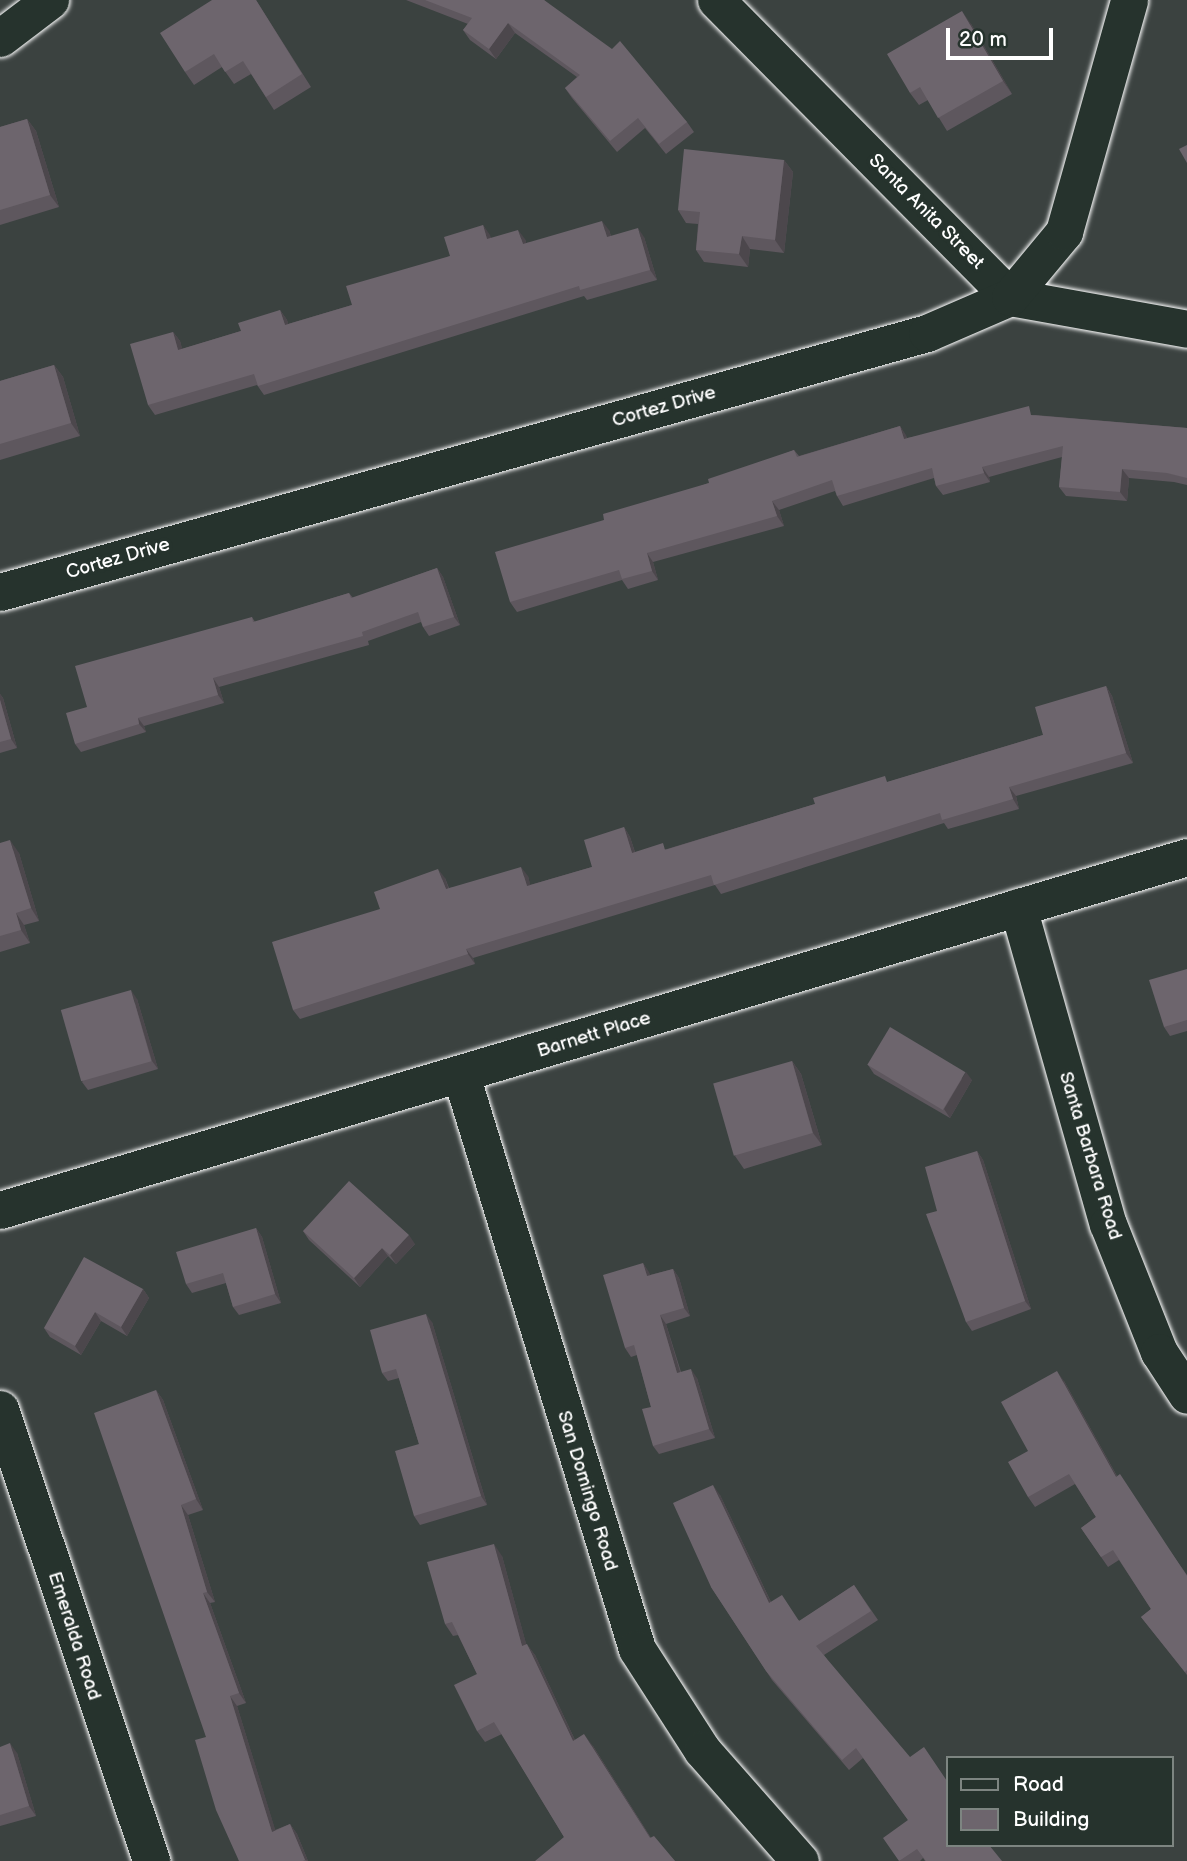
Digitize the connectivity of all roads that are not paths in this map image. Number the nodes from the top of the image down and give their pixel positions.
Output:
1 (50, 0) edge
2 (716, 0) edge
3 (1129, 0) edge
4 (0, 38) edge
5 (1010, 297) junction
6 (1187, 329) edge
7 (0, 592) edge
8 (1187, 857) edge
9 (1018, 907) junction
10 (461, 1076) junction
11 (0, 1210) edge
12 (1187, 1395) edge
13 (0, 1409) edge
14 (151, 1861) edge
15 (800, 1861) edge

1 - 4 street
2 - 5 street, Santa Anita Street
3 - 5 street, Cortez Drive
5 - 6 street
5 - 7 street, Cortez Drive
8 - 9 street, Barnett Place
9 - 10 street, Barnett Place
9 - 12 street, Santa Barbara Road
10 - 11 street, Barnett Place
10 - 15 street, San Domingo Road
13 - 14 street, Emeralda Road

